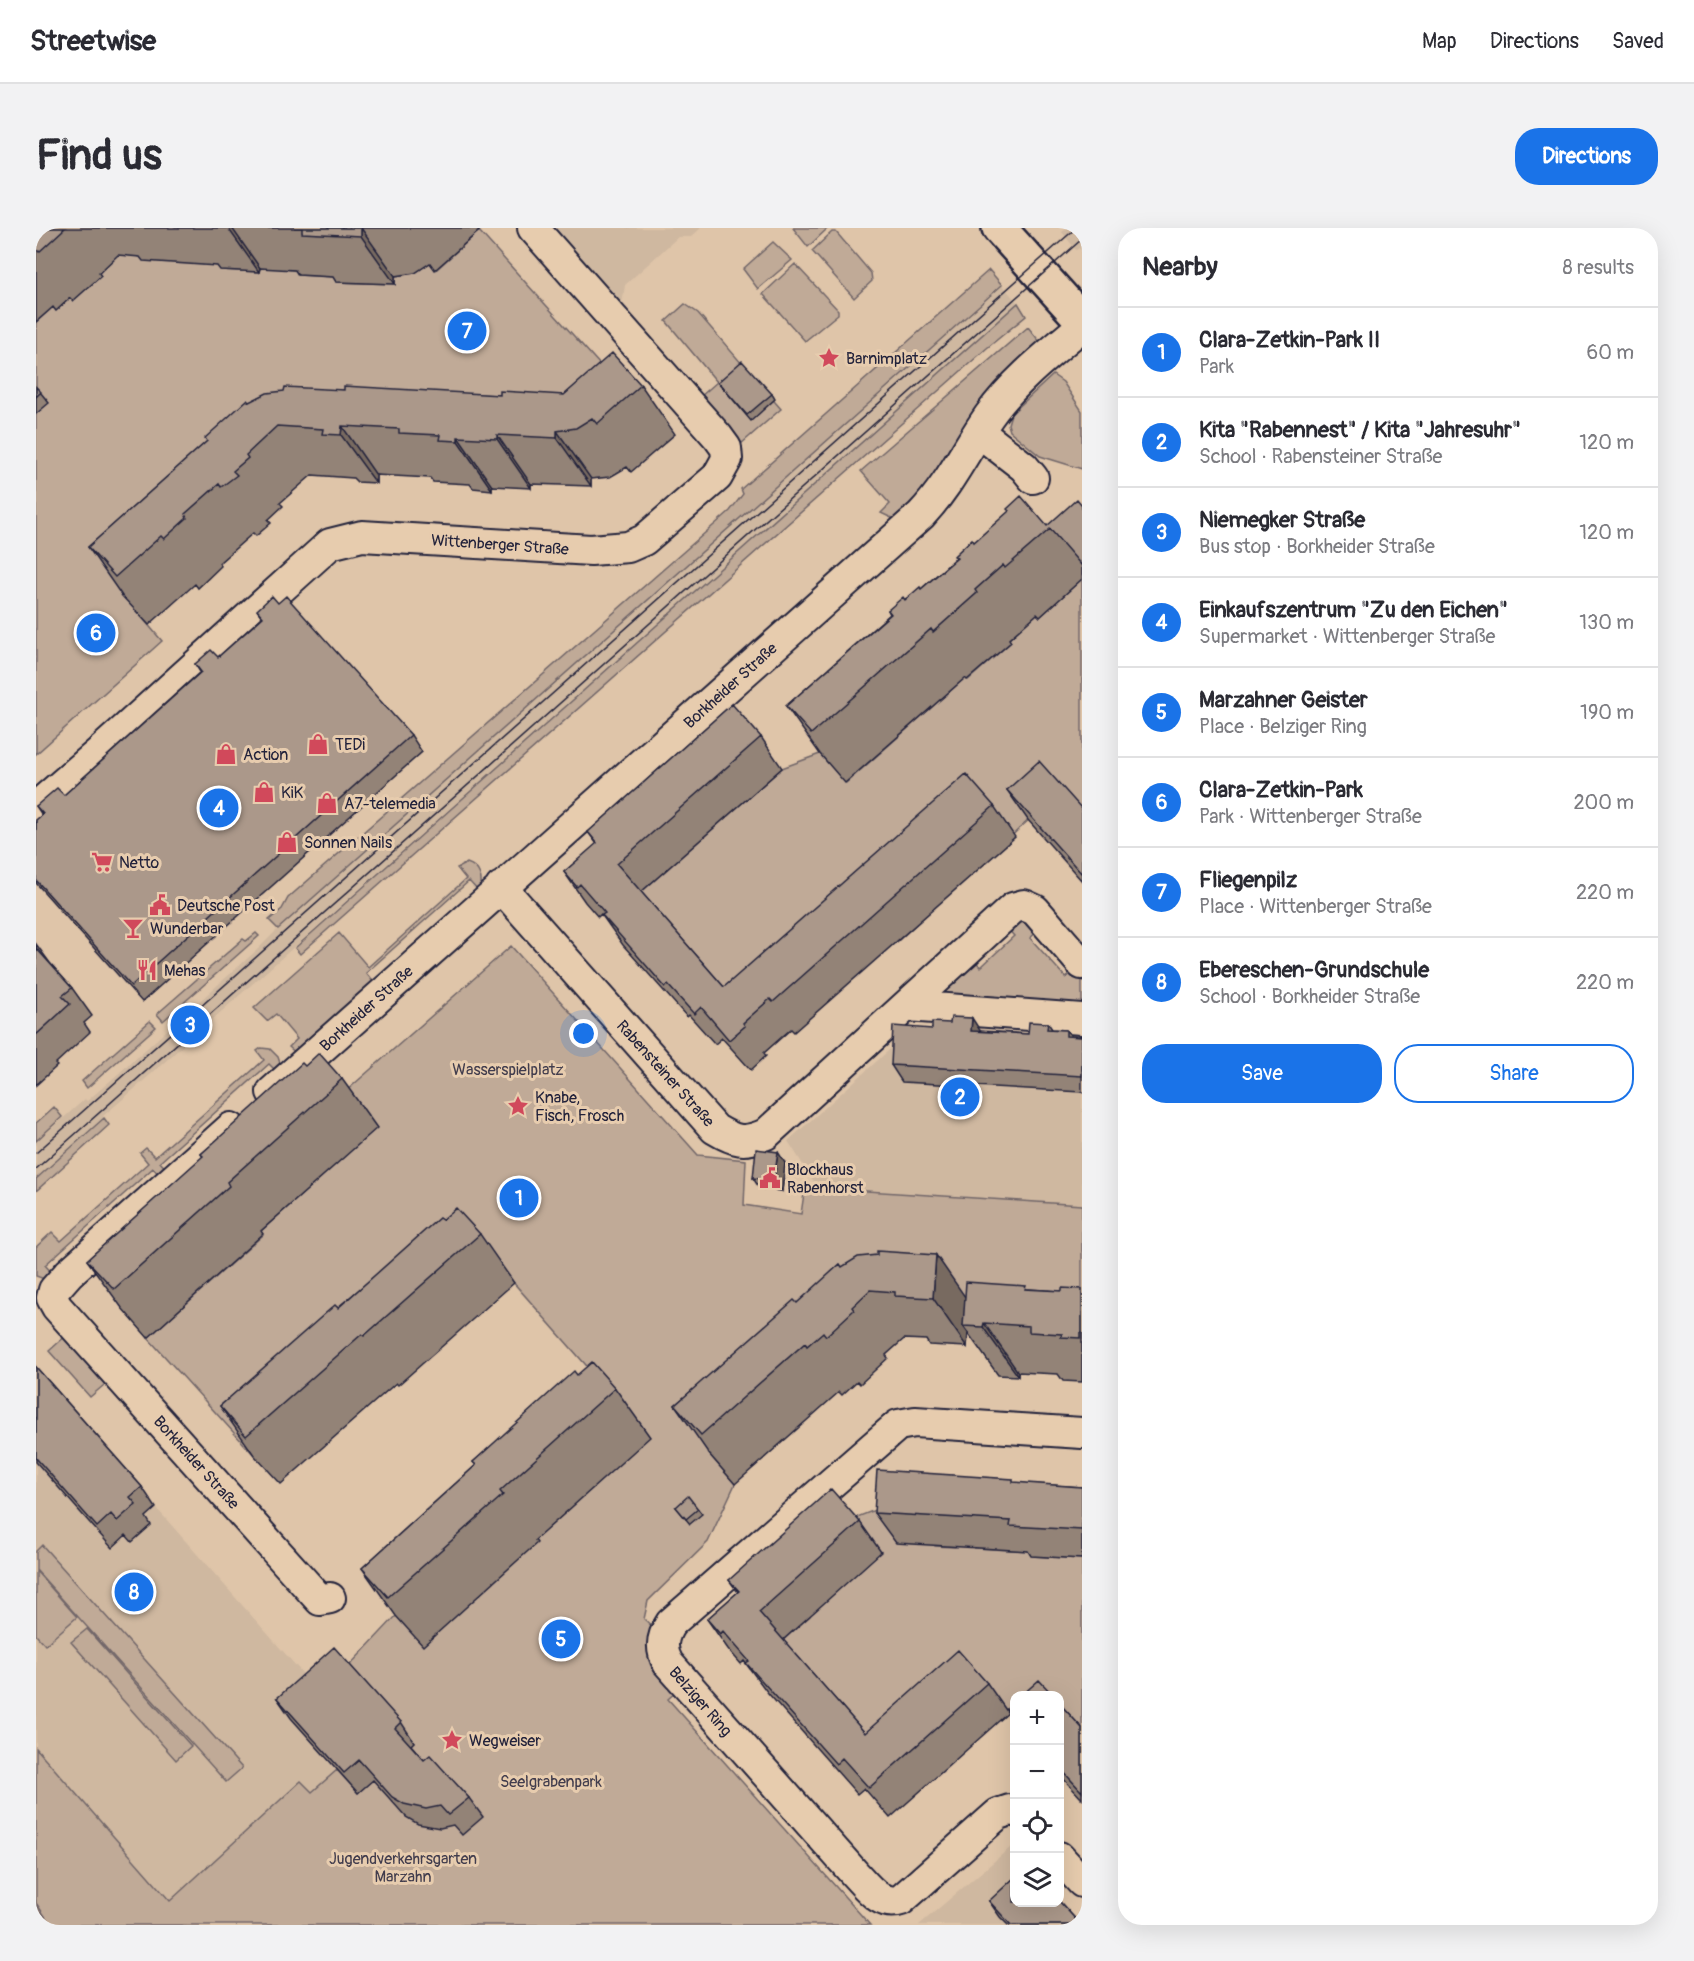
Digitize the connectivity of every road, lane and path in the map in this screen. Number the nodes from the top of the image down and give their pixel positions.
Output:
1 (532, 228) edge
2 (999, 228) edge
3 (1082, 320) edge
4 (1082, 326) edge
5 (979, 432) junction
6 (1033, 478) dead end
7 (36, 807) edge
8 (501, 887) junction
9 (1082, 964) edge
10 (907, 1006) junction
11 (1082, 1019) edge
12 (1082, 1433) edge
13 (330, 1598) dead end
14 (1010, 1810) edge
15 (1064, 1862) edge
16 (1082, 1882) edge

1 - 7 street, Wittenberger Straße
2 - 3 main road
4 - 5 street, Borkheider Straße
5 - 6 street
5 - 8 street, Borkheider Straße
8 - 10 street, Rabensteiner Straße
8 - 13 street, Borkheider Straße
9 - 10 street, Rabensteiner Straße
10 - 11 street
12 - 14 street, Belziger Ring
15 - 16 street

